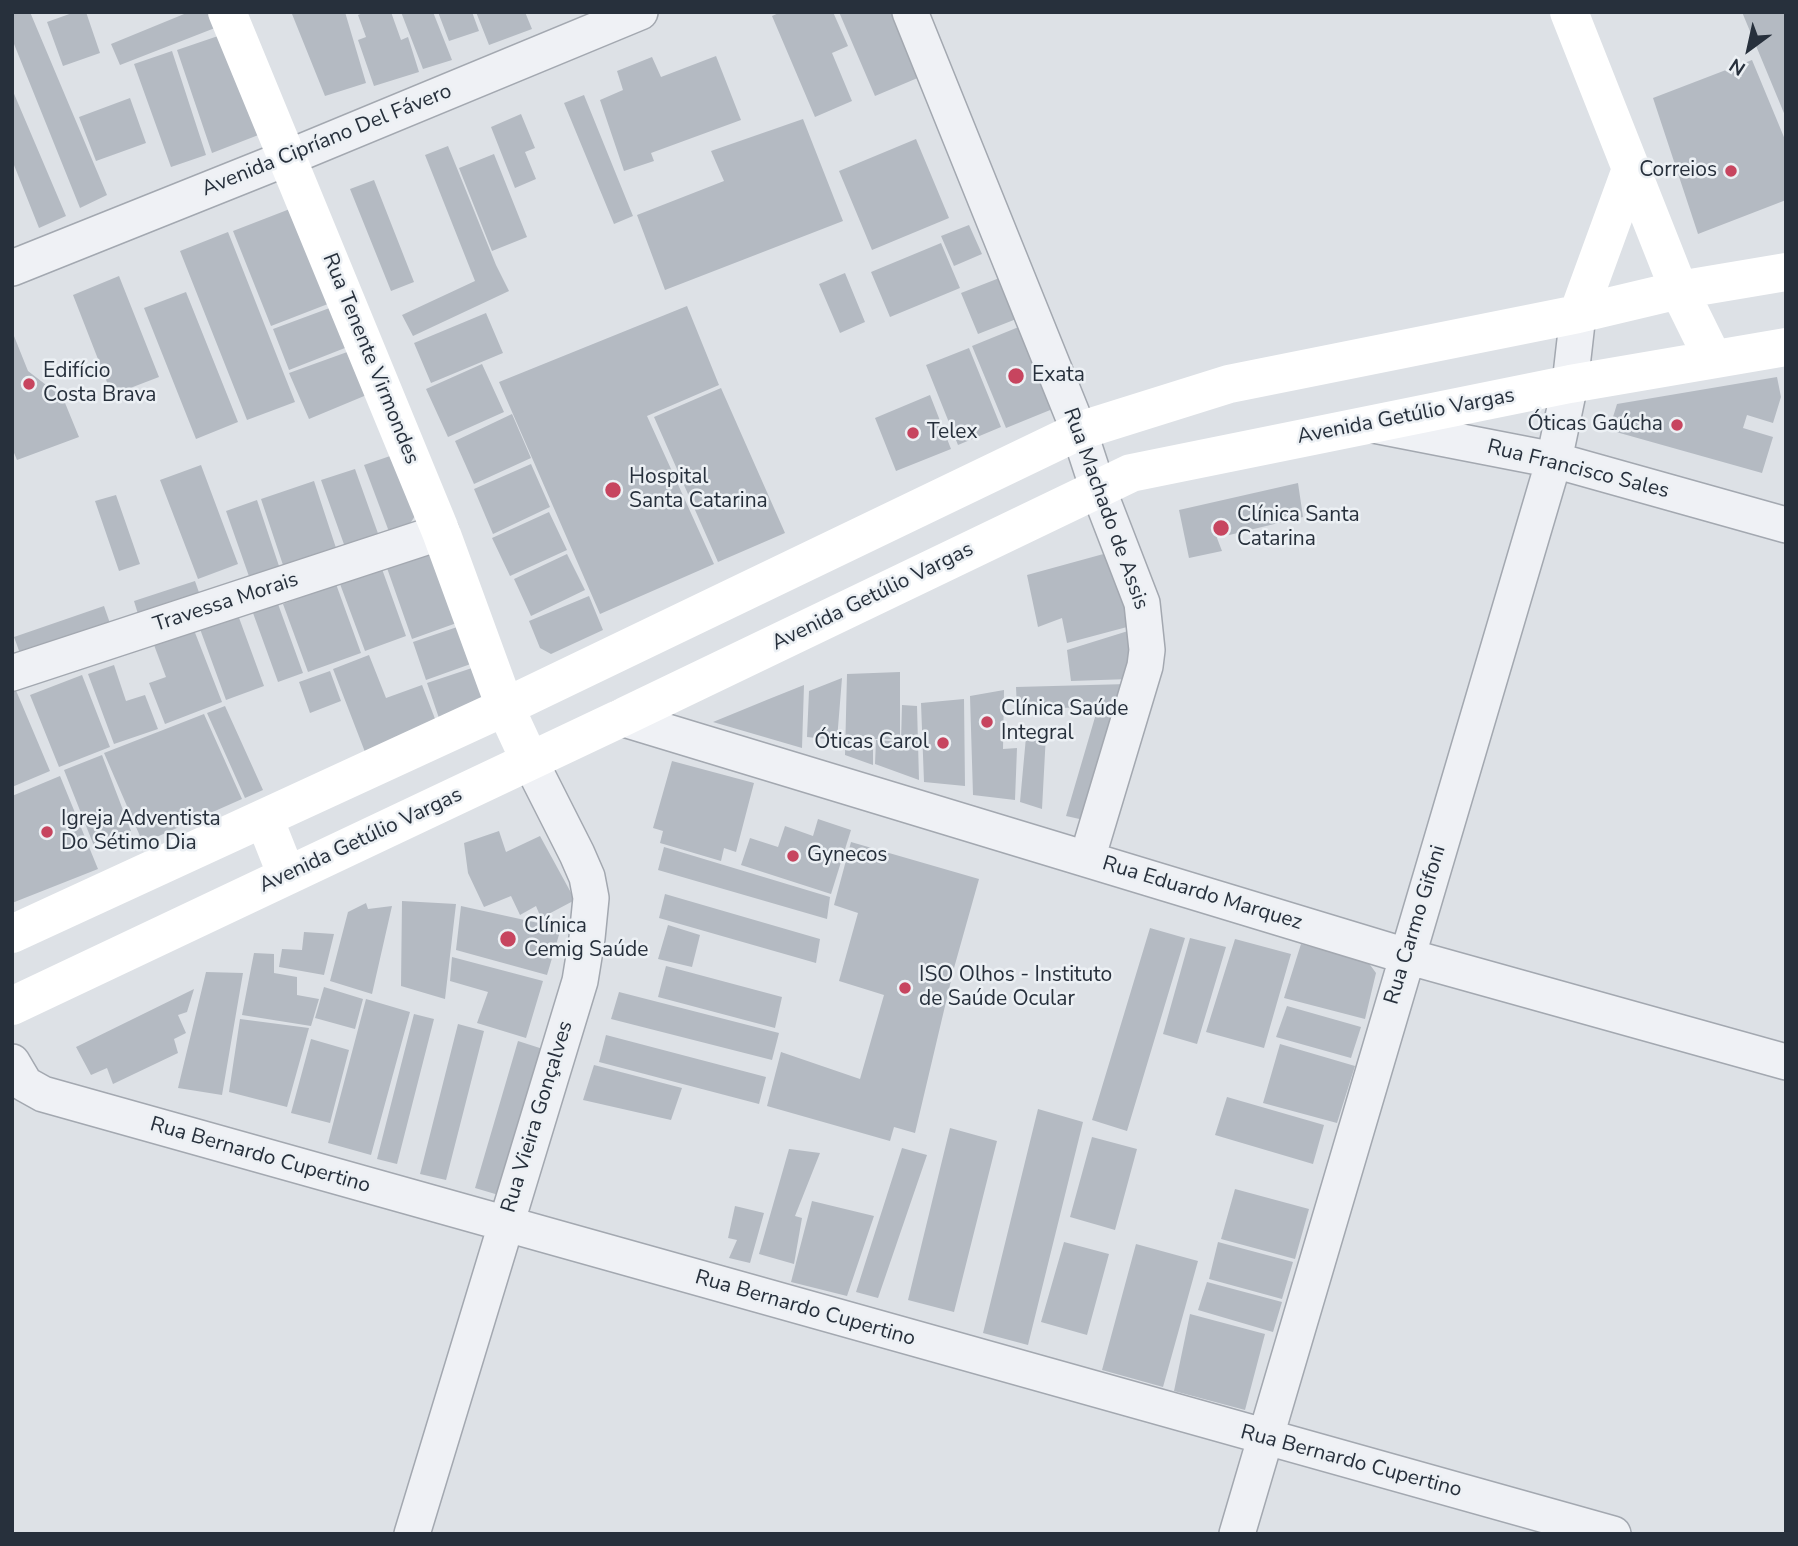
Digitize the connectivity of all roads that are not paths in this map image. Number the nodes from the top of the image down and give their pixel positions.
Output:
1 (227, 12) edge
2 (640, 12) edge
3 (909, 12) edge
4 (1569, 12) edge
5 (288, 158) junction
6 (1631, 169) junction
7 (12, 268) edge
8 (1786, 272) edge
9 (1679, 290) junction
10 (1578, 314) junction
11 (1786, 347) edge
12 (1713, 359) junction
13 (1570, 384) junction
14 (1367, 424) junction
15 (1079, 431) junction
16 (1554, 460) junction
17 (1098, 489) junction
18 (1786, 525) edge
19 (441, 532) junction
20 (12, 673) edge
21 (505, 708) junction
22 (621, 718) junction
23 (530, 761) junction
24 (264, 818) junction
25 (1087, 859) junction
26 (287, 876) junction
27 (12, 933) edge
28 (1406, 956) junction
29 (12, 1006) edge
30 (12, 1062) edge
31 (1786, 1062) edge
32 (505, 1225) junction
33 (1265, 1438) junction
34 (412, 1534) edge
35 (1237, 1534) edge
36 (1613, 1534) edge

1 - 5 street, Rua Tenente Virmondes
2 - 5 street, Avenida Cipríano Del Fávero
3 - 15 street, Rua Machado de Assis
4 - 6 street
5 - 7 street, Avenida Cipríano Del Fávero
5 - 19 street, Rua Tenente Virmondes
6 - 9 street
6 - 10 street
8 - 9 street
9 - 10 street
9 - 12 street
10 - 13 street, Rua Carmo Gifoni
10 - 15 street
11 - 12 street, Avenida Getúlio Vargas
12 - 13 street, Avenida Getúlio Vargas
13 - 14 street, Avenida Getúlio Vargas
13 - 16 street, Rua Carmo Gifoni
14 - 16 street, Rua Francisco Sales
14 - 17 street, Avenida Getúlio Vargas
15 - 17 street, Rua Machado de Assis
15 - 21 street
16 - 18 street, Rua Francisco Sales
16 - 28 street, Rua Carmo Gifoni
17 - 22 street, Avenida Getúlio Vargas
17 - 25 street, Rua Machado de Assis
19 - 20 street, Travessa Morais
19 - 21 street, Rua Tenente Virmondes
21 - 23 street, Rua Vieira Gonçalves
21 - 24 street
22 - 23 street, Avenida Getúlio Vargas
22 - 25 street, Rua Eduardo Marquez
23 - 26 street, Avenida Getúlio Vargas
23 - 32 street, Rua Vieira Gonçalves
24 - 26 street
24 - 27 street
25 - 28 street, Rua Eduardo Marquez
26 - 29 street, Avenida Getúlio Vargas
28 - 31 street, Rua Eduardo Marquez
28 - 33 street, Rua Carmo Gifoni
30 - 32 street, Rua Bernardo Cupertino
32 - 33 street, Rua Bernardo Cupertino
32 - 34 street, Rua Vieira Gonçalves
33 - 35 street, Rua Carmo Gifoni
33 - 36 street, Rua Bernardo Cupertino

